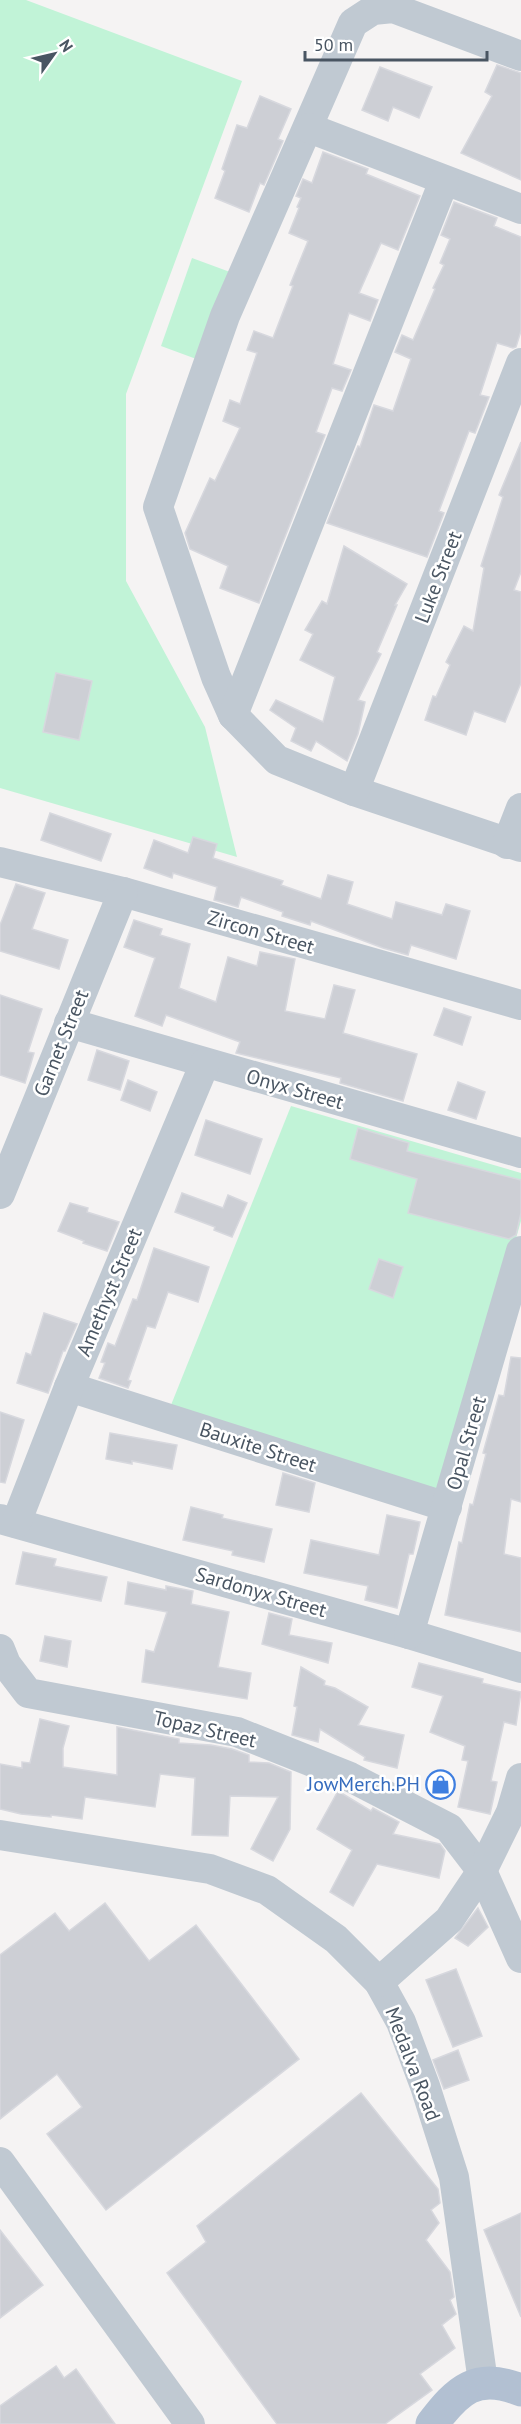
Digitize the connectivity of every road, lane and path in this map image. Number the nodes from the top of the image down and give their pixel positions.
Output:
1 (521, 56) edge
2 (309, 128) junction
3 (444, 181) junction
4 (521, 209) edge
5 (521, 363) edge
6 (233, 715) junction
7 (354, 791) junction
8 (521, 808) edge
9 (514, 845) edge
10 (0, 862) edge
11 (123, 892) junction
12 (521, 1005) edge
13 (69, 1023) junction
14 (205, 1063) junction
15 (521, 1153) edge
16 (0, 1194) edge
17 (521, 1251) edge
18 (69, 1387) junction
19 (447, 1508) junction
20 (8, 1521) edge
21 (409, 1634) junction
22 (0, 1649) edge
23 (521, 1668) edge
24 (521, 1778) edge
25 (0, 1836) edge
26 (482, 1871) junction
27 (521, 1958) edge
28 (379, 1982) junction
29 (0, 2162) edge
30 (483, 2382) junction
31 (521, 2390) edge
32 (190, 2424) edge
33 (432, 2424) edge

1 - 2 street
2 - 3 street
2 - 6 street
3 - 4 street
3 - 6 street
5 - 7 street, Luke Street
6 - 7 street
7 - 9 street
8 - 9 street
10 - 11 street, Zircon Street
11 - 12 street, Zircon Street
11 - 13 street, Garnet Street
13 - 14 street, Onyx Street
13 - 16 street, Garnet Street
14 - 15 street, Onyx Street
14 - 18 street, Amethyst Street
17 - 19 street, Opal Street
18 - 19 street, Bauxite Street
18 - 20 street, Amethyst Street
19 - 21 street, Opal Street
20 - 21 street, Sardonyx Street
21 - 23 street, Sardonyx Street
22 - 26 street, Topaz Street
24 - 26 street
25 - 28 street, Medalva Road
26 - 27 street, Topaz Street
26 - 28 street
28 - 30 street, Medalva Road
29 - 32 street
30 - 31 main road
30 - 33 main road

